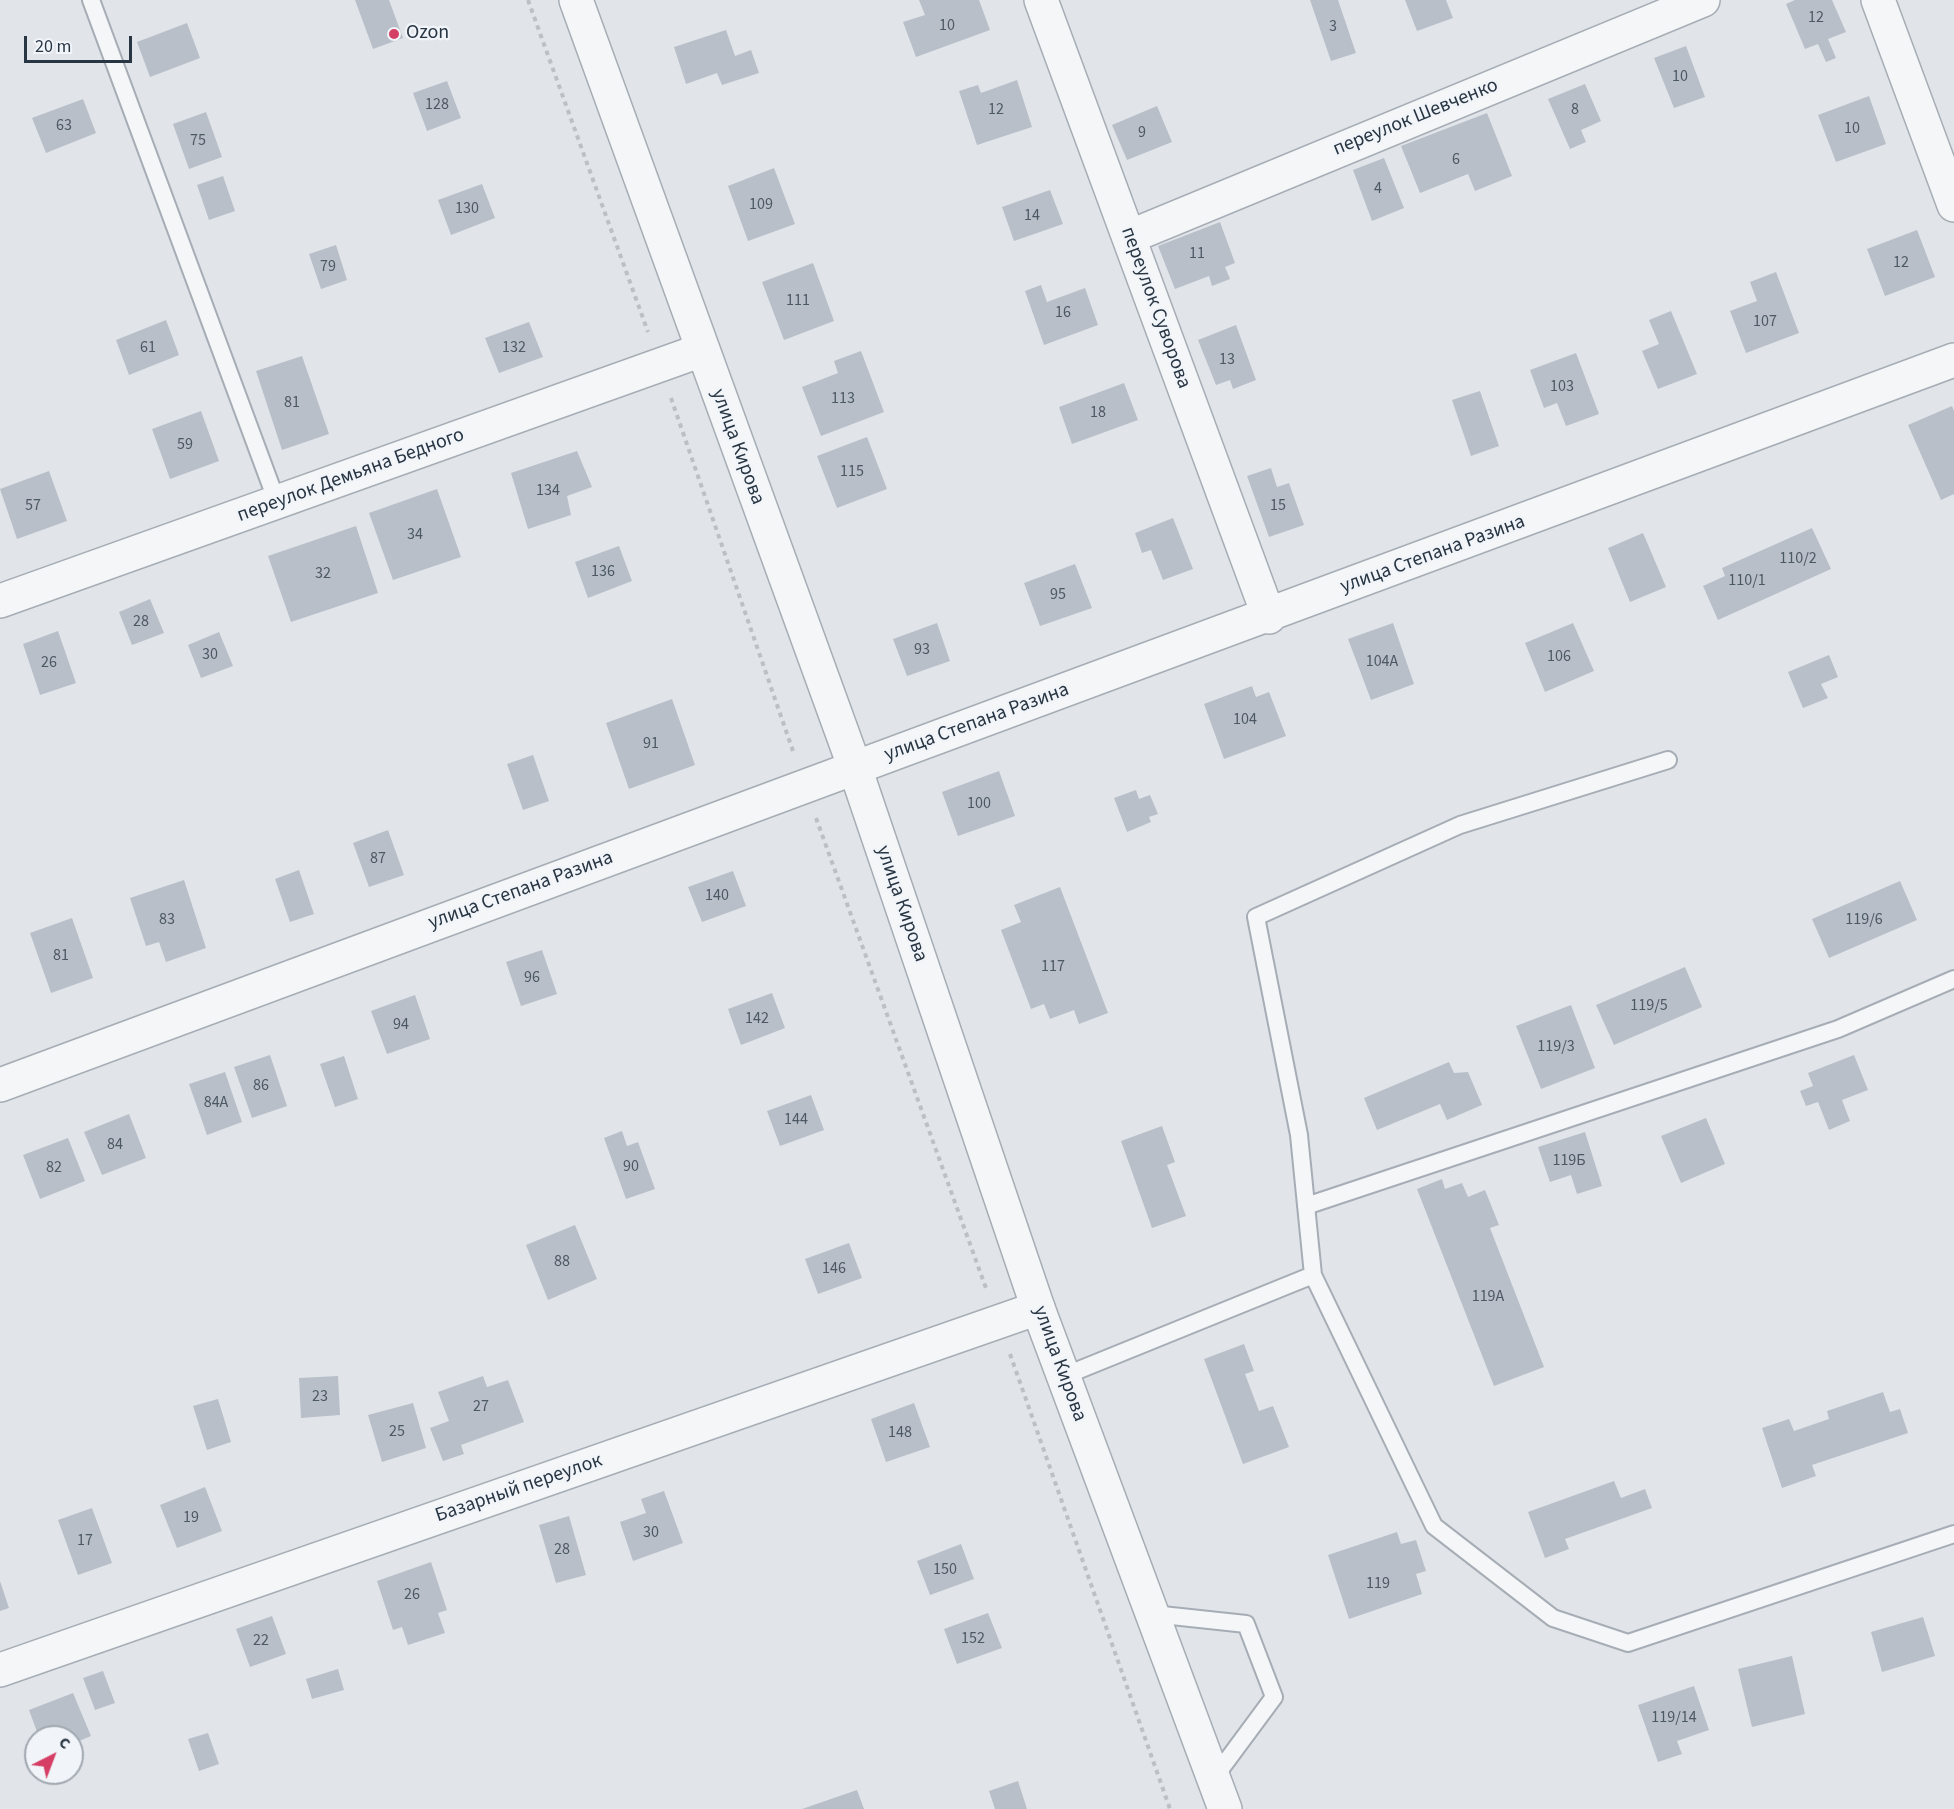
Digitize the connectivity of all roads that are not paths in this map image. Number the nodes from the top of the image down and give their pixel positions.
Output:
1 (91, 0) edge
2 (576, 0) edge
3 (1041, 0) edge
4 (1703, 0) edge
5 (1878, 0) edge
6 (1954, 205) edge
7 (1129, 237) junction
8 (702, 350) junction
9 (1954, 360) edge
10 (277, 502) junction
11 (0, 601) edge
12 (1269, 616) junction
13 (1668, 760) dead end
14 (855, 768) junction
15 (1954, 979) edge
16 (0, 1085) edge
17 (1306, 1206) junction
18 (1313, 1275) junction
19 (1038, 1308) junction
20 (1064, 1376) junction
21 (1954, 1534) edge
22 (1153, 1614) junction
23 (0, 1671) edge
24 (1214, 1778) junction
25 (1226, 1809) edge

1 - 10 lane
2 - 8 street, улица Кирова
3 - 7 street, переулок Суворова
4 - 7 street, переулок Шевченко
5 - 6 street
7 - 12 street, переулок Суворова
8 - 10 street, переулок Демьяна Бедного
8 - 14 street, улица Кирова
9 - 12 street, улица Степана Разина
10 - 11 street, переулок Демьяна Бедного
12 - 14 street, улица Степана Разина
13 - 17 lane
14 - 16 street, улица Степана Разина
14 - 19 street, улица Кирова
15 - 17 lane
17 - 18 lane
18 - 20 lane
18 - 21 lane
19 - 20 street, улица Кирова
19 - 23 street, Базарный переулок
20 - 22 street, улица Кирова
22 - 24 street, улица Кирова
22 - 24 lane
24 - 25 street, улица Кирова

